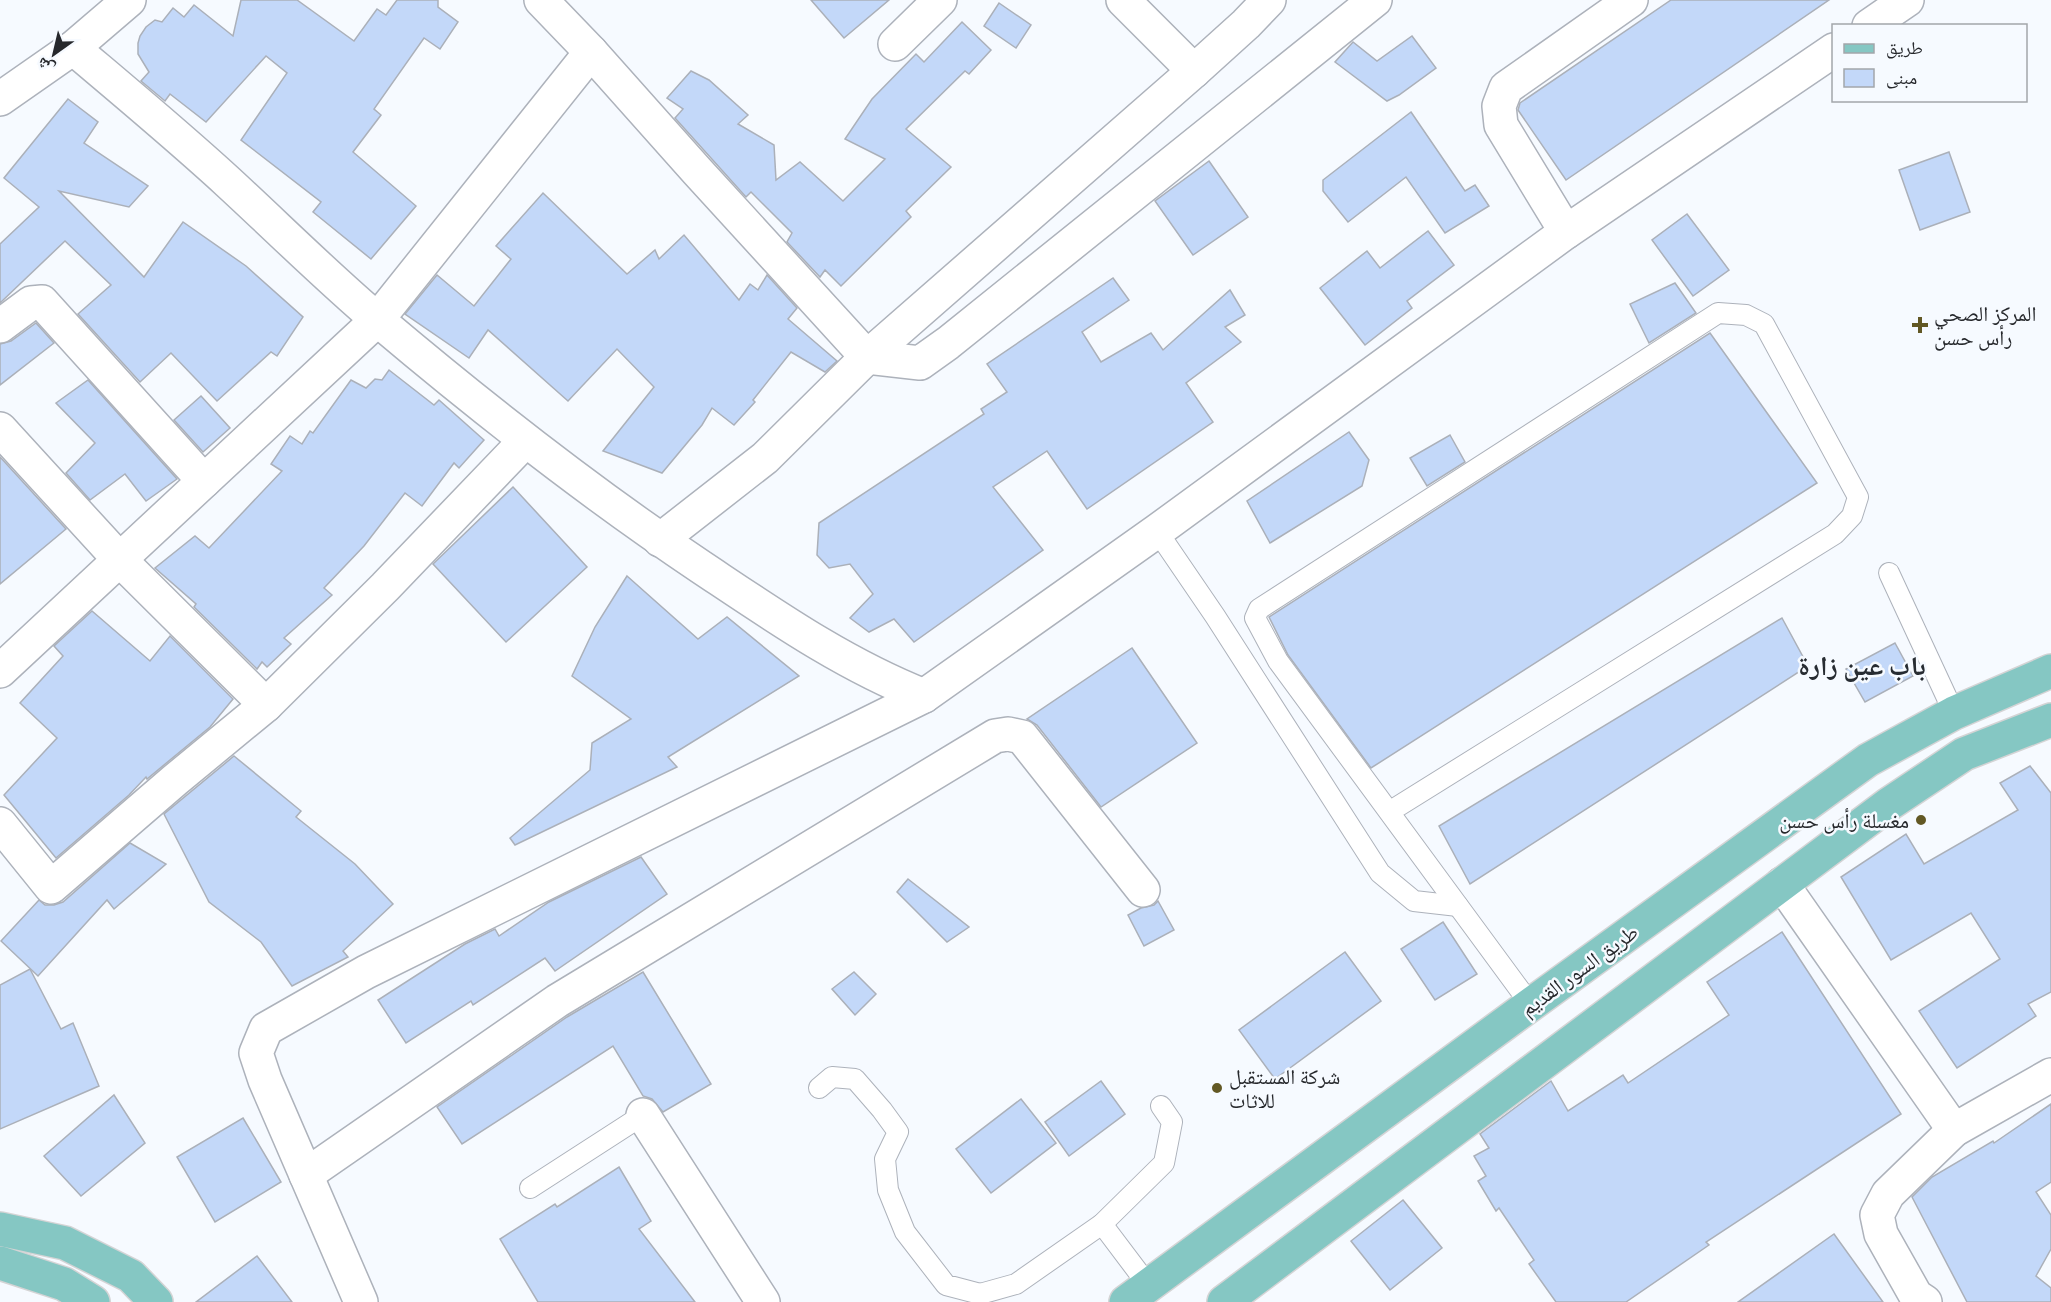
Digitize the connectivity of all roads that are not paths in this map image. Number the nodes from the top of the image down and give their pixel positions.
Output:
1 (129, 0) edge
2 (940, 0) edge
3 (1123, 0) edge
4 (1269, 0) edge
5 (1375, 0) edge
6 (1631, 0) edge
7 (1906, 0) edge
8 (543, 1) edge
9 (1872, 24) edge
10 (895, 44) dead end
11 (73, 48) junction
12 (1832, 51) edge
13 (591, 52) junction
14 (1194, 71) junction
15 (0, 99) edge
16 (1566, 232) junction
17 (377, 320) junction
18 (0, 326) edge
19 (867, 357) junction
20 (0, 429) edge
21 (525, 441) junction
22 (204, 481) junction
23 (1157, 531) junction
24 (660, 540) junction
25 (120, 560) junction
26 (1889, 573) dead end
27 (5, 655) edge
28 (2051, 671) edge
29 (924, 696) junction
30 (266, 705) junction
31 (1954, 713) junction
32 (2051, 720) edge
33 (1389, 812) junction
34 (0, 824) edge
35 (1782, 884) junction
36 (1143, 890) dead end
37 (1458, 906) junction
38 (1531, 1005) junction
39 (2051, 1075) edge
40 (819, 1088) dead end
41 (1161, 1106) dead end
42 (643, 1115) joint
43 (1954, 1130) junction
44 (306, 1175) junction
45 (530, 1188) dead end
46 (1102, 1224) junction
47 (0, 1229) edge
48 (0, 1263) edge
49 (1145, 1296) edge
50 (1917, 1300) edge
51 (93, 1302) edge
52 (156, 1302) edge
53 (361, 1302) edge
54 (763, 1302) edge
55 (1224, 1302) edge

1 - 11 street
2 - 10 street
3 - 14 street
4 - 14 street
5 - 19 street
6 - 16 street
7 - 9 street
8 - 13 street
11 - 15 street
11 - 17 street
12 - 16 street
13 - 17 street
13 - 19 street
14 - 19 street
16 - 23 street
17 - 21 street
17 - 22 street
18 - 22 street
19 - 24 street
20 - 25 street
21 - 24 street
21 - 30 street
22 - 25 street
23 - 29 street
23 - 37 lane
24 - 29 street
25 - 27 street
25 - 30 street
26 - 31 lane
28 - 31 main road, طريق السور القديم
29 - 44 street
30 - 34 street
31 - 38 main road, طريق السور القديم
32 - 35 main road
33 - 33 lane
33 - 37 lane
35 - 43 street
35 - 55 main road
36 - 44 street
37 - 38 lane
38 - 49 main road, طريق السور القديم
39 - 43 street
40 - 46 lane
41 - 46 lane
42 - 45 lane
42 - 54 street
43 - 50 street
44 - 53 street
46 - 49 lane
47 - 52 main road
48 - 51 main road

